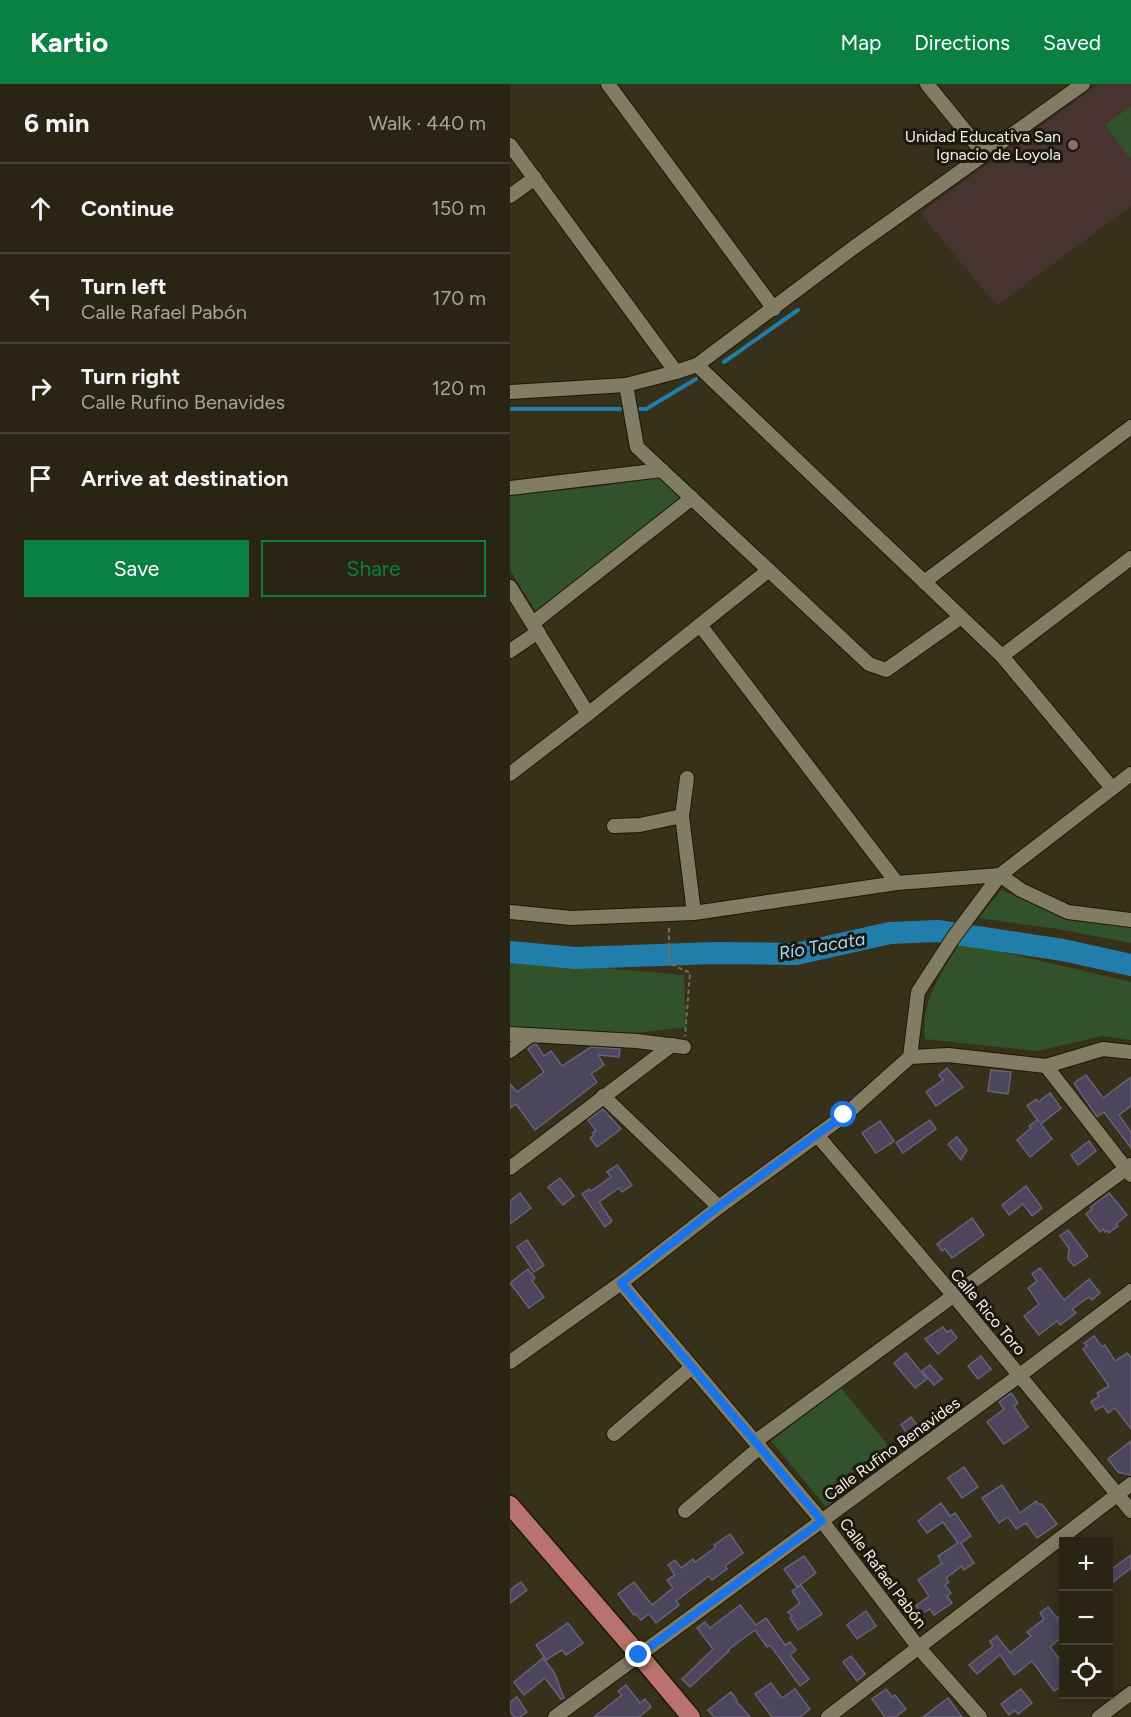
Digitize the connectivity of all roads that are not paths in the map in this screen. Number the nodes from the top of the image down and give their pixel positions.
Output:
1 (608, 84) edge
2 (927, 84) edge
3 (1083, 84) edge
4 (510, 146) edge
5 (984, 154) junction
6 (535, 178) junction
7 (510, 196) edge
8 (774, 309) junction
9 (697, 365) junction
10 (676, 372) junction
11 (626, 385) junction
12 (510, 392) edge
13 (1131, 427) edge
14 (662, 470) junction
15 (510, 488) edge
16 (692, 498) junction
17 (1131, 558) edge
18 (769, 570) junction
19 (924, 582) junction
20 (510, 587) edge
21 (961, 617) junction
22 (700, 624) junction
23 (536, 628) junction
24 (510, 651) edge
25 (1002, 656) junction
26 (588, 714) junction
27 (510, 774) edge
28 (1131, 774) edge
29 (687, 778) dead end
30 (1112, 788) junction
31 (682, 816) junction
32 (614, 826) dead end
33 (1000, 875) junction
34 (897, 883) junction
35 (510, 912) edge
36 (694, 913) junction
37 (1131, 920) edge
38 (510, 1034) edge
39 (531, 1035) junction
40 (510, 1051) edge
41 (1131, 1052) edge
42 (910, 1057) junction
43 (1046, 1066) junction
44 (603, 1096) junction
45 (817, 1135) junction
46 (510, 1168) edge
47 (1129, 1169) edge
48 (718, 1207) junction
49 (621, 1283) junction
50 (1131, 1291) edge
51 (954, 1296) junction
52 (510, 1362) edge
53 (692, 1367) junction
54 (1020, 1376) junction
55 (614, 1434) dead end
56 (758, 1444) junction
57 (1131, 1484) edge
58 (1117, 1495) junction
59 (510, 1505) edge
60 (685, 1511) dead end
61 (1131, 1511) edge
62 (822, 1521) junction
63 (919, 1648) junction
64 (639, 1655) junction
65 (1131, 1693) edge
66 (555, 1717) edge
67 (691, 1717) edge
68 (828, 1717) edge
69 (980, 1717) edge
70 (1099, 1717) edge

1 - 8 street
2 - 5 street
3 - 5 street
4 - 6 street
5 - 8 street
6 - 7 street
6 - 10 street
8 - 9 street
9 - 10 street
9 - 19 street
10 - 11 street
11 - 12 street
11 - 14 street
13 - 19 street
14 - 15 street
14 - 16 street
16 - 18 street
16 - 23 street
17 - 25 street
18 - 21 street
18 - 22 street
19 - 21 street
20 - 23 street
21 - 25 street
22 - 26 street
22 - 34 street
23 - 24 street
23 - 26 street
25 - 30 street
26 - 27 street
28 - 30 street
29 - 31 street
30 - 33 street
31 - 32 street
31 - 36 street
33 - 34 street
33 - 37 street
33 - 42 street
34 - 36 street
35 - 36 street
38 - 39 street
39 - 40 street
39 - 44 street
41 - 43 street
42 - 43 street
42 - 45 street
43 - 47 street
44 - 46 street
44 - 48 street
45 - 48 street
45 - 51 street, Calle Rico Toro
47 - 51 street
48 - 49 street
49 - 52 street
49 - 53 street, Calle Rafael Pabón
50 - 54 street, Calle Rufino Benavides
51 - 54 street, Calle Rico Toro
51 - 56 street
53 - 55 street
53 - 56 street, Calle Rafael Pabón
54 - 58 street, Calle Rico Toro
54 - 62 street, Calle Rufino Benavides
56 - 60 street
56 - 62 street, Calle Rafael Pabón
57 - 58 street
58 - 61 street, Calle Rico Toro
58 - 63 street
59 - 64 main road
62 - 63 street, Calle Rafael Pabón
62 - 64 street, Calle Rufino Benavides
63 - 68 street
63 - 69 street, Calle Rafael Pabón
64 - 66 street, Calle Rufino Benavides
64 - 67 main road
65 - 70 street

